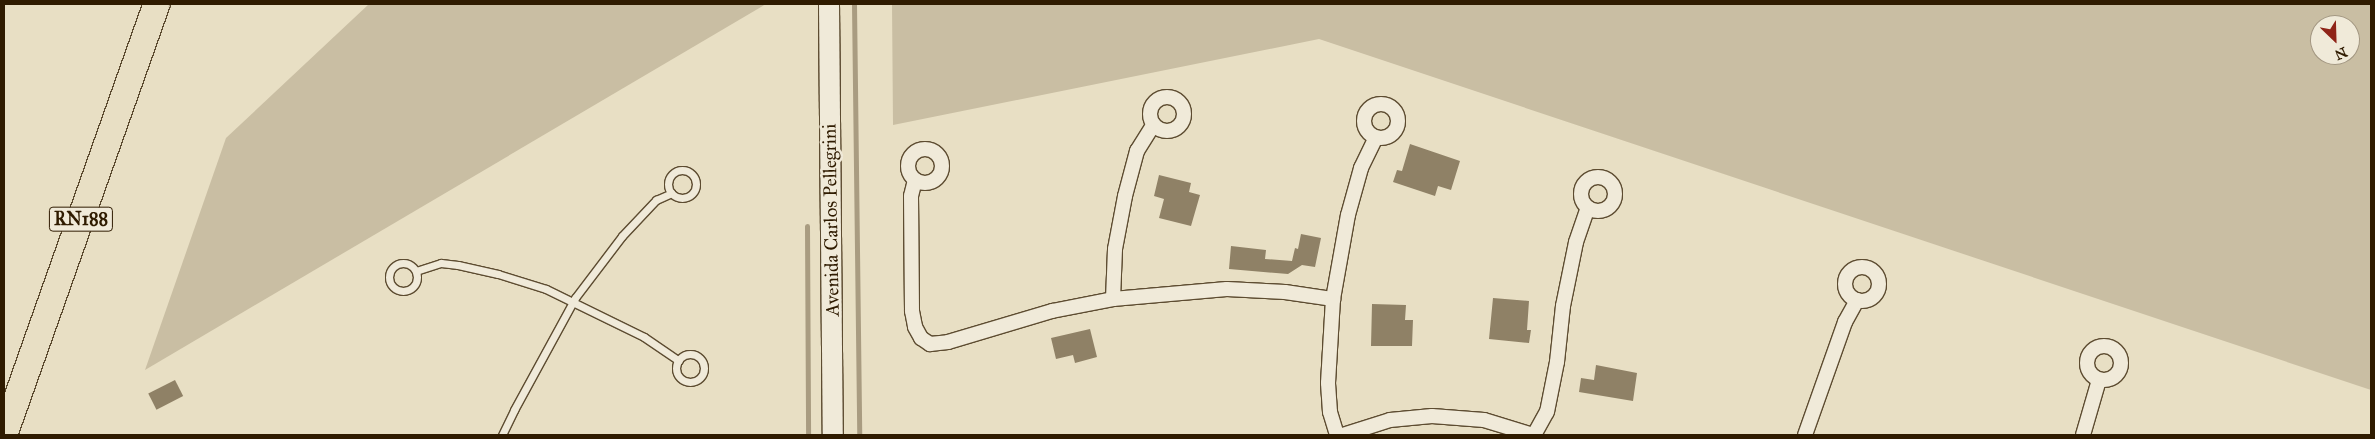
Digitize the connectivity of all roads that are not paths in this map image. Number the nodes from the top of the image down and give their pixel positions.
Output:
1 (157, 4) edge
2 (829, 4) edge
3 (1153, 125) dead end
4 (1376, 137) dead end
5 (915, 180) dead end
6 (672, 193) dead end
7 (1588, 208) dead end
8 (416, 272) dead end
9 (1333, 299) junction
10 (1112, 300) junction
11 (1857, 300) dead end
12 (573, 302) junction
13 (679, 361) dead end
14 (2099, 380) dead end
15 (4, 435) edge
16 (502, 435) edge
17 (833, 435) edge
18 (1337, 435) edge
19 (1343, 435) edge
20 (1534, 435) edge
21 (1804, 435) edge
22 (2083, 435) edge

1 - 15 highway, RN188
2 - 17 main road, Avenida Carlos Pellegrini
3 - 10 street
4 - 9 street
5 - 10 street
6 - 12 lane
7 - 20 street
8 - 12 lane
9 - 10 street
9 - 18 street
11 - 21 street
12 - 13 lane
12 - 16 lane
14 - 22 street
19 - 20 street

